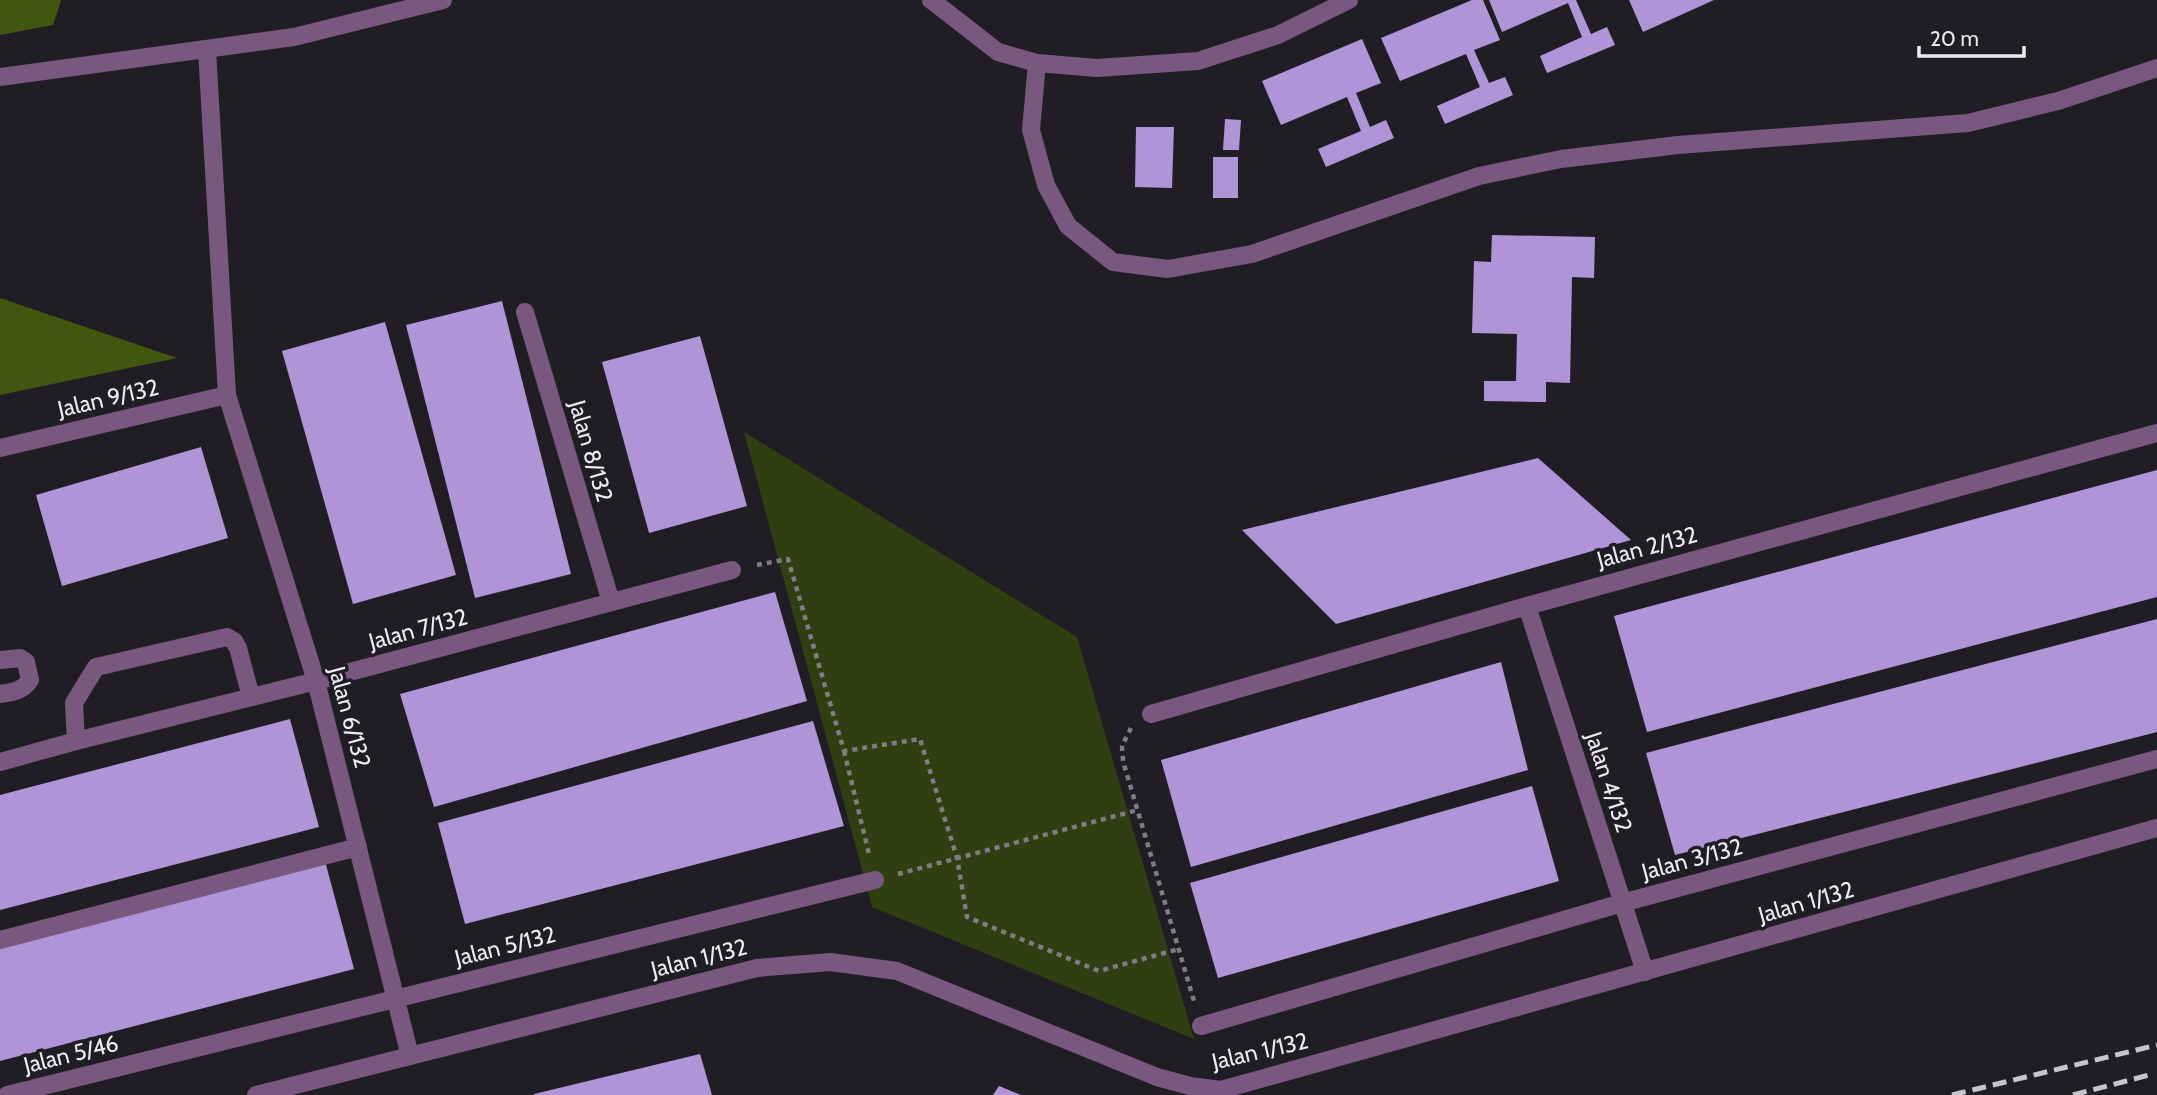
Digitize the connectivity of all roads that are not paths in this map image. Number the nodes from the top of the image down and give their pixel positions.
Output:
1 (443, 0) edge
2 (931, 0) edge
3 (1349, 0) edge
4 (207, 50) junction
5 (1037, 64) junction
6 (2157, 68) edge
7 (0, 77) edge
8 (525, 312) dead end
9 (227, 395) junction
10 (2157, 433) edge
11 (0, 448) edge
12 (732, 570) road end
13 (611, 602) junction
14 (1527, 606) junction
15 (0, 660) edge
16 (316, 681) junction
17 (0, 694) edge
18 (251, 697) junction
19 (1152, 714) road end
20 (76, 741) junction
21 (2157, 759) edge
22 (0, 762) edge
23 (2157, 828) edge
24 (358, 846) junction
25 (875, 880) road end
26 (1622, 903) junction
27 (0, 940) edge
28 (1645, 972) junction
29 (396, 998) junction
30 (1201, 1026) road end
31 (410, 1056) junction
32 (146, 1060) joint
33 (7, 1095) edge
34 (256, 1095) edge

1 - 4 street
2 - 5 street
3 - 5 street
4 - 7 street
4 - 9 street, Jalan 6/132
5 - 6 street
8 - 13 street, Jalan 8/132
9 - 11 street, Jalan 9/132
9 - 16 street, Jalan 6/132
10 - 14 street, Jalan 2/132
12 - 13 street, Jalan 7/132
13 - 16 street, Jalan 7/132
14 - 19 street, Jalan 2/132
14 - 26 street, Jalan 4/132
15 - 17 street
16 - 18 street, Jalan 7/132
16 - 24 street, Jalan 6/132
18 - 20 street, Jalan 7/132
18 - 20 street
20 - 22 street, Jalan 7/132
21 - 26 street, Jalan 3/132
23 - 28 street, Jalan 1/132
24 - 27 street
24 - 29 street, Jalan 6/132
25 - 29 street, Jalan 5/132
26 - 28 street, Jalan 4/132
26 - 30 street, Jalan 3/132
28 - 31 street, Jalan 1/132
29 - 31 street, Jalan 6/132
29 - 32 street, Jalan 5/132
31 - 34 street, Jalan 1/132
32 - 33 street, Jalan 5/46

